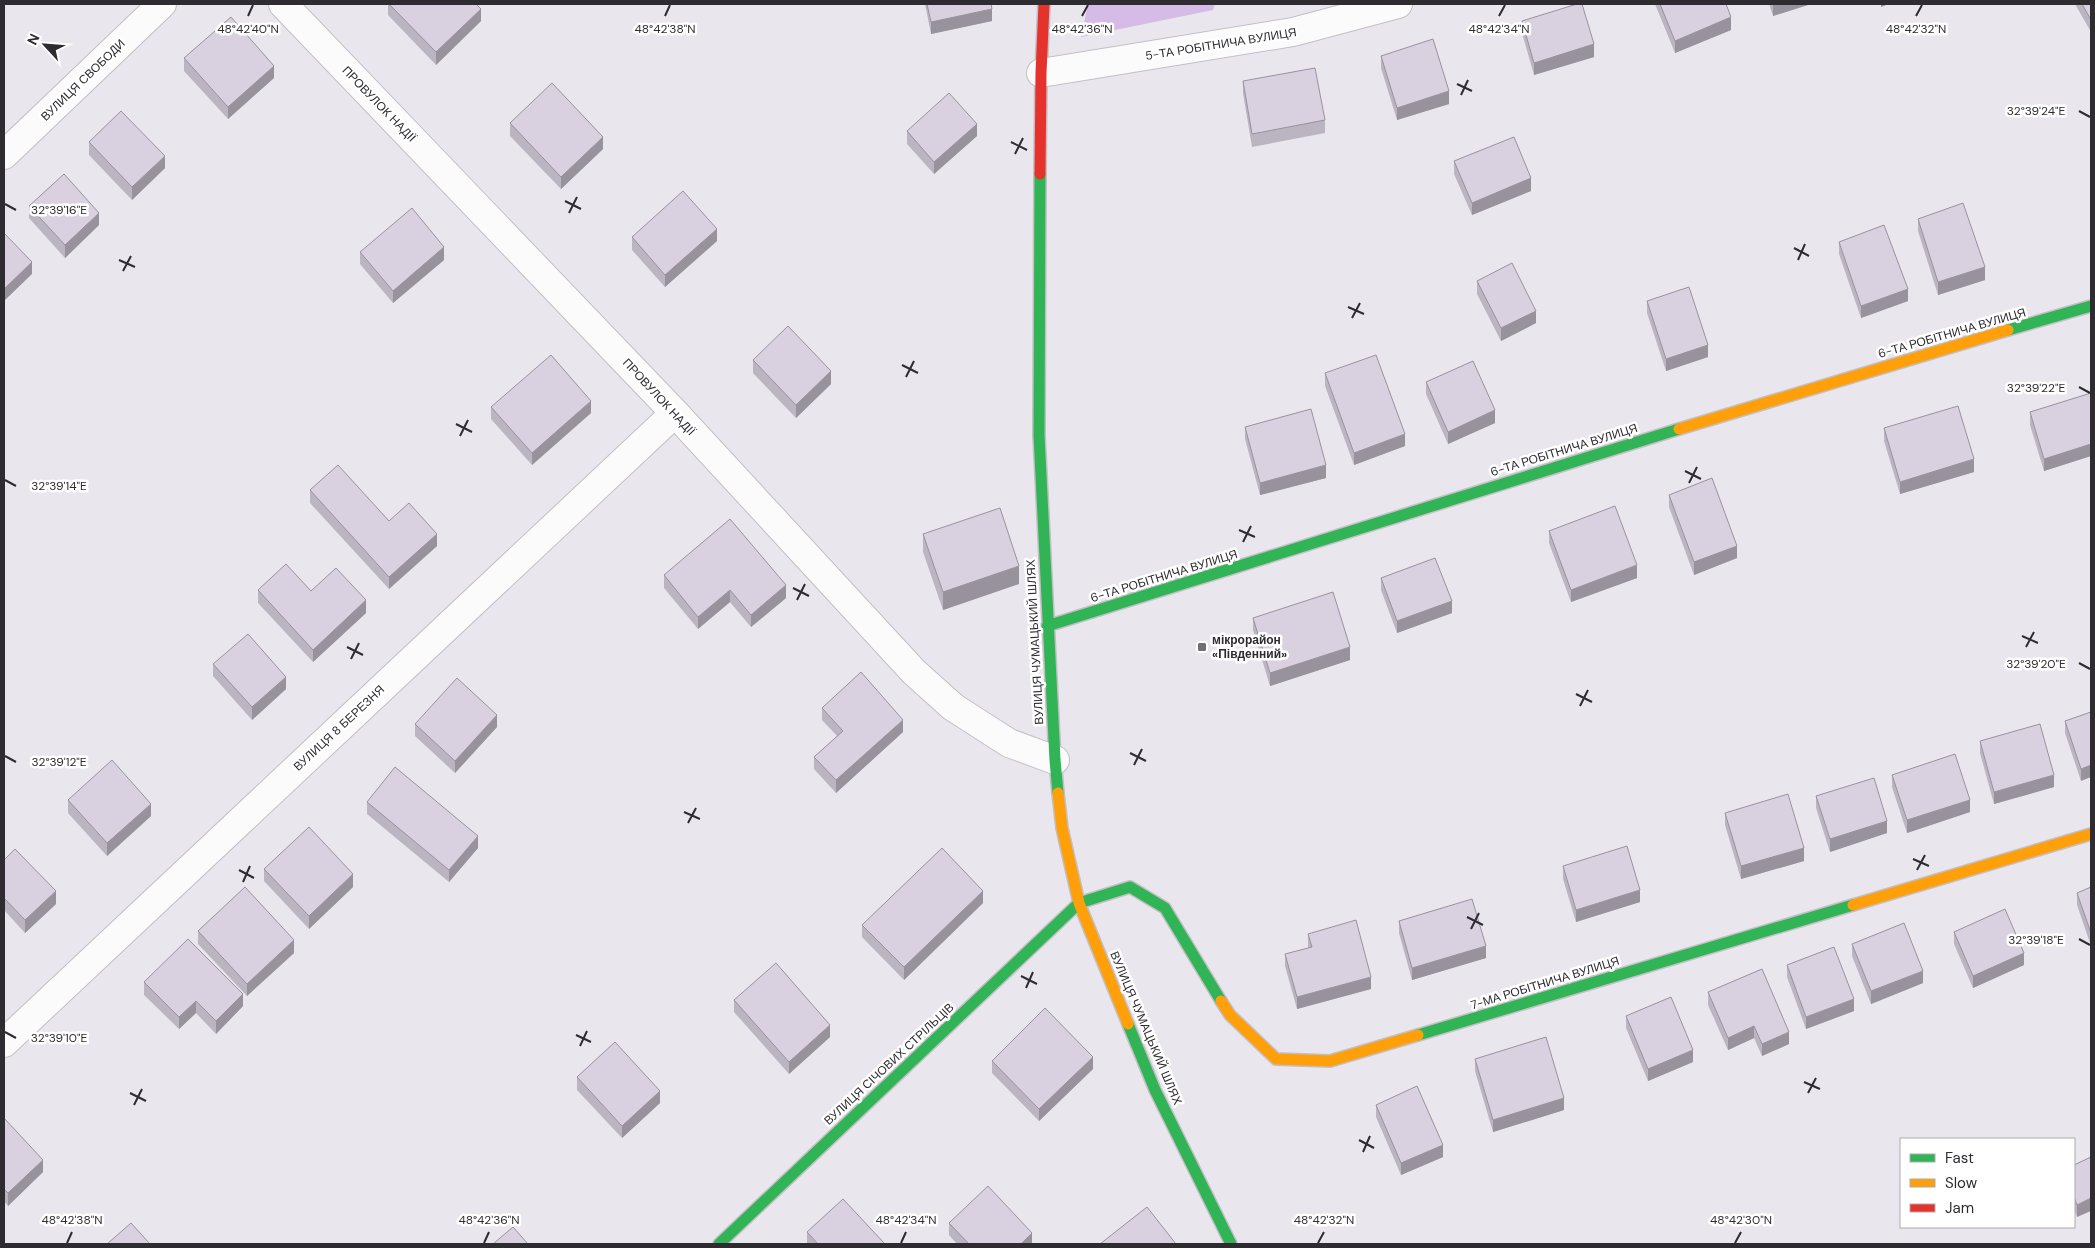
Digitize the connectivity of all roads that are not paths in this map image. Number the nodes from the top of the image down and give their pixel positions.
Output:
1 (162, 4) edge
2 (283, 4) edge
3 (1044, 4) edge
4 (1398, 4) edge
5 (1041, 73) junction
6 (4, 156) edge
7 (2091, 306) edge
8 (674, 413) junction
9 (1047, 626) junction
10 (1055, 760) junction
11 (2091, 834) edge
12 (1079, 903) junction
13 (4, 1043) edge
14 (719, 1244) edge
15 (1231, 1244) edge

1 - 6 street, ВУЛИЦЯ СВОБОДИ
2 - 8 street, ПРОВУЛОК НАДІЇ
3 - 5 street, ВУЛИЦЯ ЧУМАЦЬКИЙ ШЛЯХ
4 - 5 street, 5-ТА РОБІТНИЧА ВУЛИЦЯ
5 - 9 street, ВУЛИЦЯ ЧУМАЦЬКИЙ ШЛЯХ
7 - 9 street, 6-ТА РОБІТНИЧА ВУЛИЦЯ
8 - 10 street, ПРОВУЛОК НАДІЇ
8 - 13 street, ВУЛИЦЯ 8 БЕРЕЗНЯ
9 - 10 street, ВУЛИЦЯ ЧУМАЦЬКИЙ ШЛЯХ
10 - 12 street, ВУЛИЦЯ ЧУМАЦЬКИЙ ШЛЯХ
11 - 12 street, 7-МА РОБІТНИЧА ВУЛИЦЯ
12 - 14 street, ВУЛИЦЯ СІЧОВИХ СТРІЛЬЦІВ
12 - 15 street, ВУЛИЦЯ ЧУМАЦЬКИЙ ШЛЯХ

